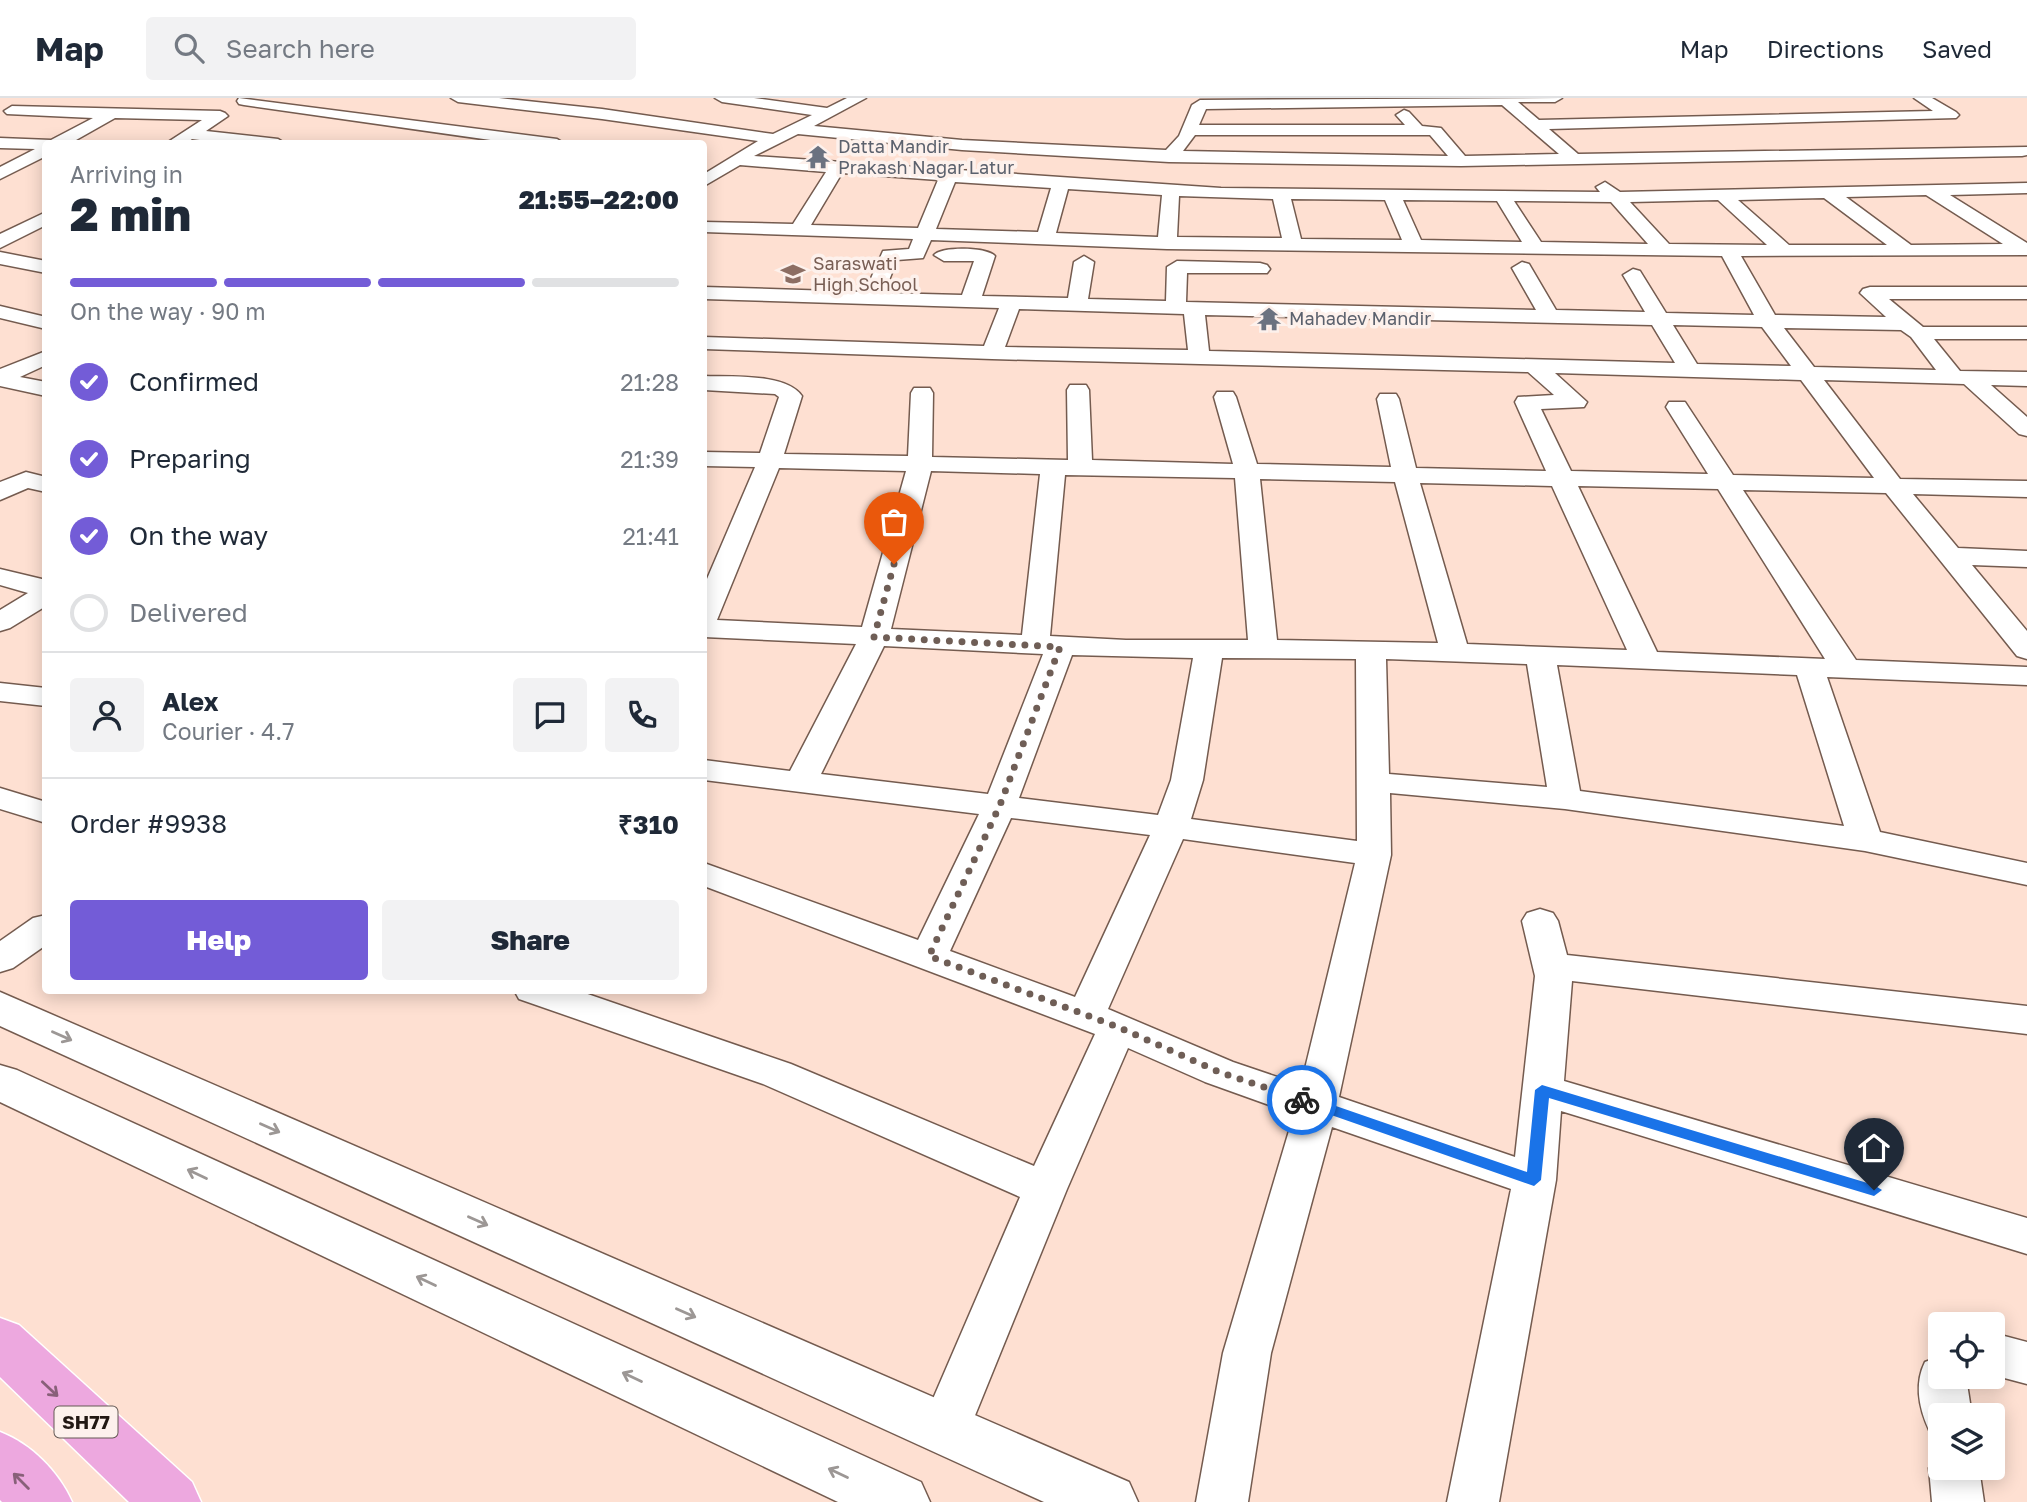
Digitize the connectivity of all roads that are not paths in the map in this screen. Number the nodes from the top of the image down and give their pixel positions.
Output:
1 (33, 98) edge
2 (458, 98) edge
3 (722, 98) edge
4 (859, 98) edge
5 (1555, 98) edge
6 (1921, 98) edge
7 (246, 99) edge
8 (1426, 99) edge
9 (1504, 99) edge
10 (1329, 100) edge
11 (1372, 100) edge
12 (632, 102) dead end
13 (1194, 102) edge
14 (113, 112) junction
15 (6, 114) edge
16 (602, 114) junction
17 (825, 115) junction
18 (1404, 115) dead end
19 (220, 116) junction
20 (856, 118) dead end
21 (1537, 125) junction
22 (796, 129) junction
23 (1417, 130) junction
24 (1987, 133) dead end
25 (189, 134) junction
26 (564, 134) edge
27 (1188, 134) junction
28 (1160, 137) dead end
29 (775, 139) junction
30 (63, 140) edge
31 (179, 140) edge
32 (242, 140) edge
33 (523, 140) edge
34 (544, 140) edge
35 (0, 143) edge
36 (42, 147) edge
37 (42, 149) edge
38 (2025, 151) edge
39 (1876, 155) junction
40 (1144, 156) junction
41 (1169, 157) junction
42 (1574, 159) junction
43 (1461, 161) junction
44 (731, 163) junction
45 (707, 164) edge
46 (836, 169) junction
47 (0, 174) edge
48 (948, 177) junction
49 (707, 179) edge
50 (1061, 184) junction
51 (2027, 188) edge
52 (1132, 189) junction
53 (1931, 190) junction
54 (1171, 191) junction
55 (1829, 193) junction
56 (1281, 194) junction
57 (1723, 195) junction
58 (1392, 196) junction
59 (1503, 197) junction
60 (1616, 197) junction
61 (42, 219) edge
62 (707, 227) edge
63 (799, 230) junction
64 (923, 233) junction
65 (1045, 238) junction
66 (0, 242) edge
67 (1167, 243) junction
68 (1293, 244) junction
69 (1414, 246) junction
70 (1535, 248) junction
71 (2025, 249) edge
72 (1664, 250) junction
73 (1728, 250) junction
74 (1784, 251) junction
75 (1907, 251) junction
76 (863, 254) dead end
77 (916, 254) junction
78 (890, 255) junction
79 (0, 257) edge
80 (1084, 262) dead end
81 (42, 266) edge
82 (1522, 268) dead end
83 (1260, 269) dead end
84 (1633, 275) dead end
85 (707, 293) edge
86 (2027, 293) edge
87 (872, 298) junction
88 (970, 301) junction
89 (1012, 302) junction
90 (1077, 304) junction
91 (1185, 308) junction
92 (0, 312) edge
93 (1546, 317) junction
94 (1659, 319) junction
95 (1768, 321) junction
96 (42, 322) edge
97 (1912, 328) junction
98 (2027, 333) edge
99 (707, 343) edge
100 (992, 353) junction
101 (1199, 356) junction
102 (42, 359) edge
103 (1531, 365) junction
104 (1564, 365) junction
105 (1689, 369) junction
106 (1807, 371) junction
107 (1962, 377) junction
108 (0, 378) edge
109 (2027, 379) edge
110 (707, 383) edge
111 (42, 388) edge
112 (1078, 390) dead end
113 (922, 393) dead end
114 (1225, 397) dead end
115 (1388, 399) dead end
116 (1677, 407) dead end
117 (2027, 429) edge
118 (707, 459) edge
119 (770, 460) junction
120 (920, 465) junction
121 (1053, 468) junction
122 (1080, 469) junction
123 (1247, 471) junction
124 (0, 472) edge
125 (1405, 475) junction
126 (39, 478) edge
127 (1561, 479) junction
128 (1725, 484) junction
129 (1894, 486) junction
130 (2027, 489) edge
131 (0, 492) edge
132 (1950, 555) junction
133 (2027, 559) edge
134 (0, 577) edge
135 (42, 591) edge
136 (42, 595) edge
137 (707, 611) edge
138 (0, 622) edge
139 (707, 628) edge
140 (874, 637) junction
141 (1048, 646) junction
142 (1209, 649) junction
143 (1263, 649) junction
144 (1371, 650) junction
145 (2027, 650) edge
146 (1455, 652) junction
147 (1541, 656) junction
148 (1646, 660) junction
149 (1809, 667) junction
150 (1846, 668) junction
151 (2027, 676) edge
152 (0, 692) edge
153 (42, 697) edge
154 (707, 770) edge
155 (801, 780) junction
156 (1373, 782) junction
157 (0, 798) edge
158 (1565, 799) junction
159 (1000, 805) junction
160 (42, 812) edge
161 (1171, 827) junction
162 (1865, 840) junction
163 (1374, 855) junction
164 (2027, 874) edge
165 (707, 875) edge
166 (1540, 921) dead end
167 (42, 930) edge
168 (929, 956) junction
169 (0, 959) edge
170 (1552, 966) junction
171 (545, 994) edge
172 (0, 1008) edge
173 (2027, 1020) edge
174 (1102, 1021) junction
175 (0, 1082) edge
176 (1542, 1090) junction
177 (1317, 1105) junction
178 (1534, 1180) junction
179 (1045, 1189) junction
180 (2027, 1237) edge
181 (0, 1342) edge
182 (2005, 1357) edge
183 (2027, 1363) edge
184 (945, 1429) junction
185 (0, 1459) edge
186 (1955, 1480) edge
187 (42, 1502) edge
188 (171, 1502) edge
189 (900, 1502) edge
190 (1108, 1502) edge
191 (1223, 1502) edge
192 (1473, 1502) edge
193 (1958, 1502) edge

1 - 15 street
2 - 16 street
3 - 17 street
4 - 17 street
5 - 9 street
6 - 21 street
7 - 19 street
7 - 33 street
8 - 9 street
8 - 11 street
9 - 21 street
10 - 11 street
10 - 13 street
12 - 16 street
13 - 27 street
14 - 15 street
14 - 19 street
14 - 30 street
16 - 26 street
16 - 29 street
17 - 20 street
17 - 22 street
18 - 23 street
19 - 25 street
21 - 42 street
22 - 29 street
22 - 40 street
23 - 27 street
23 - 43 street
24 - 38 street
25 - 31 street
25 - 32 street
26 - 34 street
27 - 28 street
27 - 41 street
29 - 44 street
35 - 36 street
37 - 47 street
38 - 39 street
39 - 42 street
39 - 53 street
40 - 41 street
40 - 52 street
41 - 43 street
42 - 43 street
42 - 60 street
44 - 45 street
44 - 46 street
44 - 49 street
46 - 48 street
46 - 63 street
48 - 50 street
48 - 64 street
50 - 52 street
50 - 65 street
51 - 53 street
52 - 54 street
53 - 55 street
53 - 71 street
54 - 56 street
54 - 67 street
55 - 57 street
55 - 75 street
56 - 58 street
56 - 68 street
57 - 60 street
57 - 74 street
58 - 59 street
58 - 69 street
59 - 60 street
59 - 70 street
60 - 72 street
61 - 66 street
62 - 63 street
63 - 64 street
64 - 65 street
64 - 77 street
65 - 67 street
67 - 68 street
68 - 69 street
69 - 70 street
70 - 72 street
71 - 75 street
72 - 73 street
73 - 74 street
73 - 95 street
74 - 75 street
76 - 78 street
77 - 78 street
77 - 88 street
78 - 87 street
79 - 81 street
80 - 90 street
82 - 93 street
83 - 91 street
84 - 94 street
85 - 87 street
86 - 97 street
87 - 88 street
88 - 89 street
89 - 90 street
89 - 100 street
90 - 91 street
91 - 93 street
91 - 101 street
92 - 96 street
93 - 94 street
93 - 104 street
94 - 95 street
94 - 105 street
95 - 97 street
95 - 106 street
97 - 98 street
97 - 107 street
99 - 100 street
100 - 101 street
101 - 103 street
102 - 108 street
103 - 104 street
103 - 127 street
104 - 105 street
105 - 106 street
106 - 107 street
106 - 129 street
107 - 109 street
107 - 117 street
108 - 111 street
110 - 119 street
112 - 122 street
113 - 120 street
114 - 123 street
115 - 125 street
116 - 128 street
118 - 119 street
119 - 120 street
119 - 137 street
120 - 121 street
120 - 140 street
121 - 122 street
121 - 141 street
122 - 123 street
123 - 125 street
123 - 143 street
124 - 126 street
125 - 127 street
125 - 146 street
126 - 131 street
127 - 128 street
127 - 148 street
128 - 129 street
128 - 150 street
129 - 130 street
129 - 132 street
132 - 133 street
132 - 145 street
134 - 135 street
136 - 138 street
139 - 140 street
140 - 141 street
140 - 155 street
141 - 142 street
141 - 159 street
142 - 143 street
142 - 161 street
143 - 144 street
144 - 146 street
144 - 156 street
146 - 147 street
147 - 148 street
147 - 158 street
148 - 149 street
149 - 150 street
149 - 162 street
150 - 151 street
152 - 153 street
154 - 155 street
155 - 159 street
156 - 158 street
156 - 163 street
157 - 160 street
158 - 162 street
159 - 161 street
159 - 168 street
161 - 163 street
161 - 174 street
162 - 164 street
163 - 177 street
165 - 168 street
166 - 170 street
167 - 169 street
168 - 174 street
170 - 173 street
170 - 176 street
171 - 179 street
172 -> 184 street
174 - 177 street
174 - 179 street
189 -> 175 street
176 - 178 street
176 - 180 street
177 - 178 street
177 - 191 street
178 - 192 street
179 - 184 street
181 -> 188 main road, SH77
182 - 183 street
184 - 190 street
187 -> 185 main road
186 - 193 street

